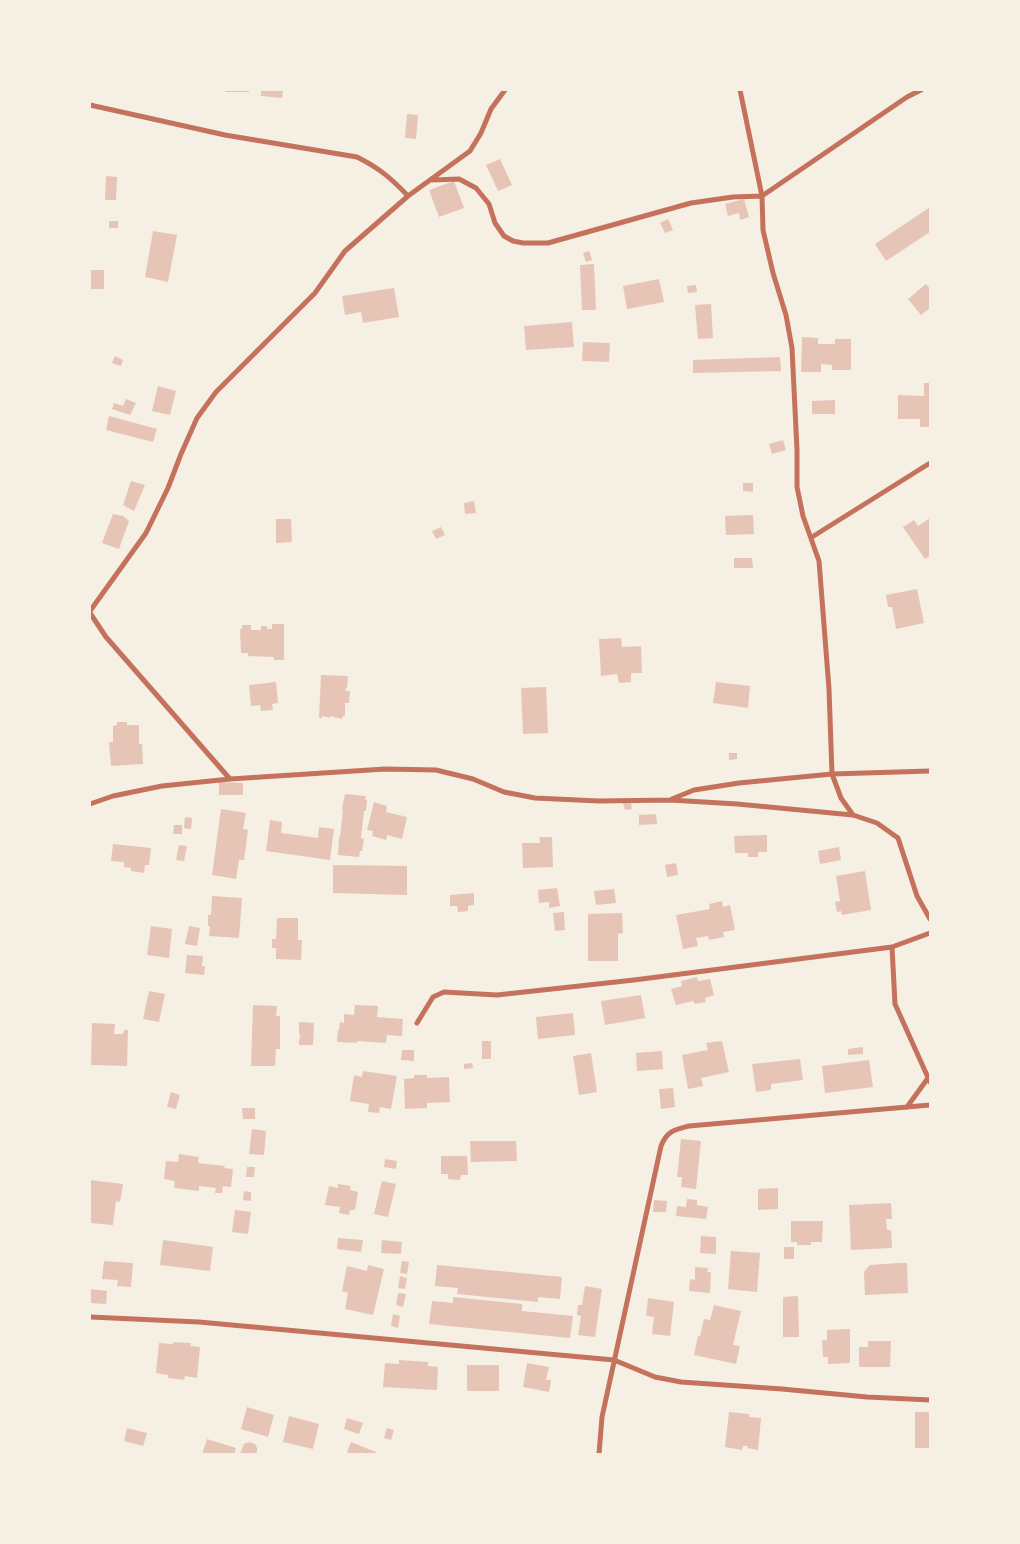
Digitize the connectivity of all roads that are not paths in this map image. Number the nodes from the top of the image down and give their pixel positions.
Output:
1 (505, 90) edge
2 (740, 90) edge
3 (921, 90) edge
4 (90, 105) edge
5 (429, 180) junction
6 (408, 196) junction
7 (762, 196) junction
8 (930, 463) edge
9 (812, 537) junction
10 (90, 612) edge
11 (930, 771) edge
12 (832, 774) junction
13 (230, 779) junction
14 (670, 800) junction
15 (90, 804) edge
16 (853, 815) junction
17 (930, 919) edge
18 (930, 932) edge
19 (892, 947) junction
20 (418, 1024) dead end
21 (929, 1080) edge
22 (930, 1105) edge
23 (907, 1107) junction
24 (90, 1316) edge
25 (614, 1360) junction
26 (930, 1400) edge
27 (598, 1454) edge

1 - 5 street
2 - 7 street
3 - 7 street
4 - 6 street
5 - 6 street
5 - 7 street
6 - 10 street
7 - 9 street
8 - 9 street
9 - 12 street
10 - 13 street
11 - 12 street
12 - 14 street
12 - 16 street
13 - 14 street
13 - 15 street
14 - 16 street
16 - 17 street
18 - 19 street
19 - 20 street
19 - 21 street
21 - 23 street
22 - 23 street
23 - 25 street
24 - 25 street
25 - 26 street
25 - 27 street

